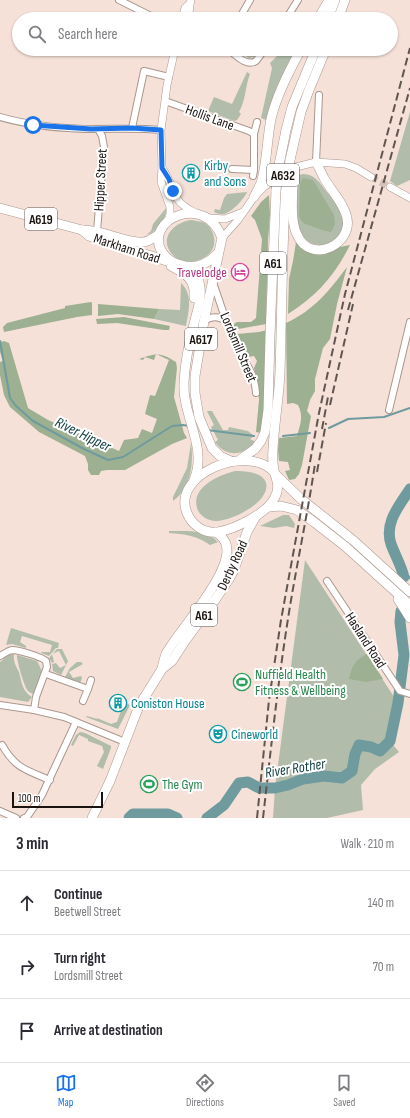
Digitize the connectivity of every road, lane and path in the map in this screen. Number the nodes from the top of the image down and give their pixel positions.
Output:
1 (119, 0) edge
2 (250, 0) edge
3 (298, 0) edge
4 (329, 0) edge
5 (335, 0) edge
6 (345, 0) edge
7 (127, 1) edge
8 (190, 2) edge
9 (145, 12) edge
10 (184, 12) edge
11 (190, 12) edge
12 (243, 12) edge
13 (290, 12) edge
14 (322, 12) edge
15 (331, 12) edge
16 (341, 12) edge
17 (174, 56) edge
18 (237, 56) edge
19 (260, 56) edge
20 (297, 56) edge
21 (313, 56) edge
22 (323, 56) edge
23 (169, 77) junction
24 (319, 95) dead end
25 (165, 101) junction
26 (0, 117) edge
27 (257, 122) dead end
28 (132, 128) junction
29 (98, 130) junction
30 (161, 130) junction
31 (254, 134) junction
32 (316, 162) junction
33 (162, 168) junction
34 (232, 169) dead end
35 (371, 177) tunnel mouth
36 (290, 182) junction
37 (390, 187) tunnel mouth
38 (254, 197) junction
39 (410, 198) edge
40 (0, 208) edge
41 (194, 212) junction
42 (244, 212) junction
43 (209, 218) junction
44 (168, 221) junction
45 (82, 230) junction
46 (97, 231) junction
47 (158, 235) junction
48 (222, 238) junction
49 (218, 253) junction
50 (156, 258) junction
51 (174, 262) junction
52 (190, 267) junction
53 (212, 280) junction
54 (226, 321) junction
55 (204, 322) junction
56 (410, 322) edge
57 (194, 324) junction
58 (256, 392) dead end
59 (389, 410) dead end
60 (241, 459) junction
61 (230, 461) junction
62 (275, 473) junction
63 (193, 482) junction
64 (269, 507) junction
65 (256, 516) junction
66 (216, 532) junction
67 (327, 580) dead end
68 (395, 591) junction
69 (410, 592) edge
70 (410, 605) edge
71 (410, 618) edge
72 (0, 656) edge
73 (162, 669) junction
74 (46, 674) junction
75 (91, 680) dead end
76 (88, 689) junction
77 (407, 694) edge
78 (83, 701) dead end
79 (0, 705) edge
80 (34, 710) junction
81 (76, 722) junction
82 (125, 742) junction
83 (2, 745) dead end
84 (13, 751) dead end
85 (7, 754) junction
86 (50, 780) junction
87 (0, 811) edge
88 (16, 818) edge
89 (24, 818) edge
90 (92, 818) edge

1 - 7 street
2 - 12 street
3 - 13 street
4 - 14 highway
5 - 15 highway
6 - 16 highway
7 - 9 street
8 - 10 main road
8 - 11 main road
17 - 23 main road
18 - 19 street
20 - 38 highway
21 - 60 highway, A61, bridge
22 - 36 highway, A61, bridge
23 - 25 main road
23 - 28 street
24 - 32 street
25 - 30 main road
25 - 31 street, Hollis Lane
26 - 29 street
27 - 31 street
28 - 29 street
28 - 30 street
29 - 46 street, Hipper Street
30 - 33 main road
31 - 34 street
32 - 35 main road, A632
32 - 36 highway
32 - 38 main road, A632
33 - 41 main road
33 - 44 main road
36 - 62 highway, A61
37 - 39 main road
38 - 42 main road, A632
40 - 45 highway, Markham Road / A619
41 - 43 highway
41 - 44 highway
42 - 43 main road
42 - 48 main road, A632
43 - 48 highway
44 - 47 highway
45 - 46 highway, Markham Road / A619
45 - 50 highway, Markham Road / A619
46 - 47 highway, Markham Road / A619
47 - 51 highway
48 - 49 highway
49 - 52 highway
49 - 53 highway, A617
50 - 51 highway, Markham Road / A619
50 - 57 highway, A619
51 - 52 highway
52 - 57 highway, A617
53 - 54 street, Lordsmill Street
53 - 55 highway, A617
54 - 55 street
54 - 58 street, Lordsmill Street
55 - 61 highway, A617
56 - 59 street
57 - 63 highway, A617
60 - 61 highway
60 - 62 highway
61 - 63 highway
62 - 64 highway
62 - 69 highway
63 - 66 highway
64 - 65 highway
64 - 68 highway
65 - 66 highway
65 - 73 highway, Derby Road / A61
66 - 73 highway, Derby Road / A61
67 - 77 street, Hasland Road
68 - 70 highway
68 - 71 highway
72 - 74 street
73 - 82 highway, Derby Road / A61
74 - 76 street
74 - 80 street
75 - 76 street
76 - 78 street
79 - 80 street
80 - 81 street
81 - 82 street
81 - 86 street
82 - 90 highway, Derby Road / A61
83 - 85 street
84 - 85 street
85 - 86 street
86 - 89 street
87 - 88 street

